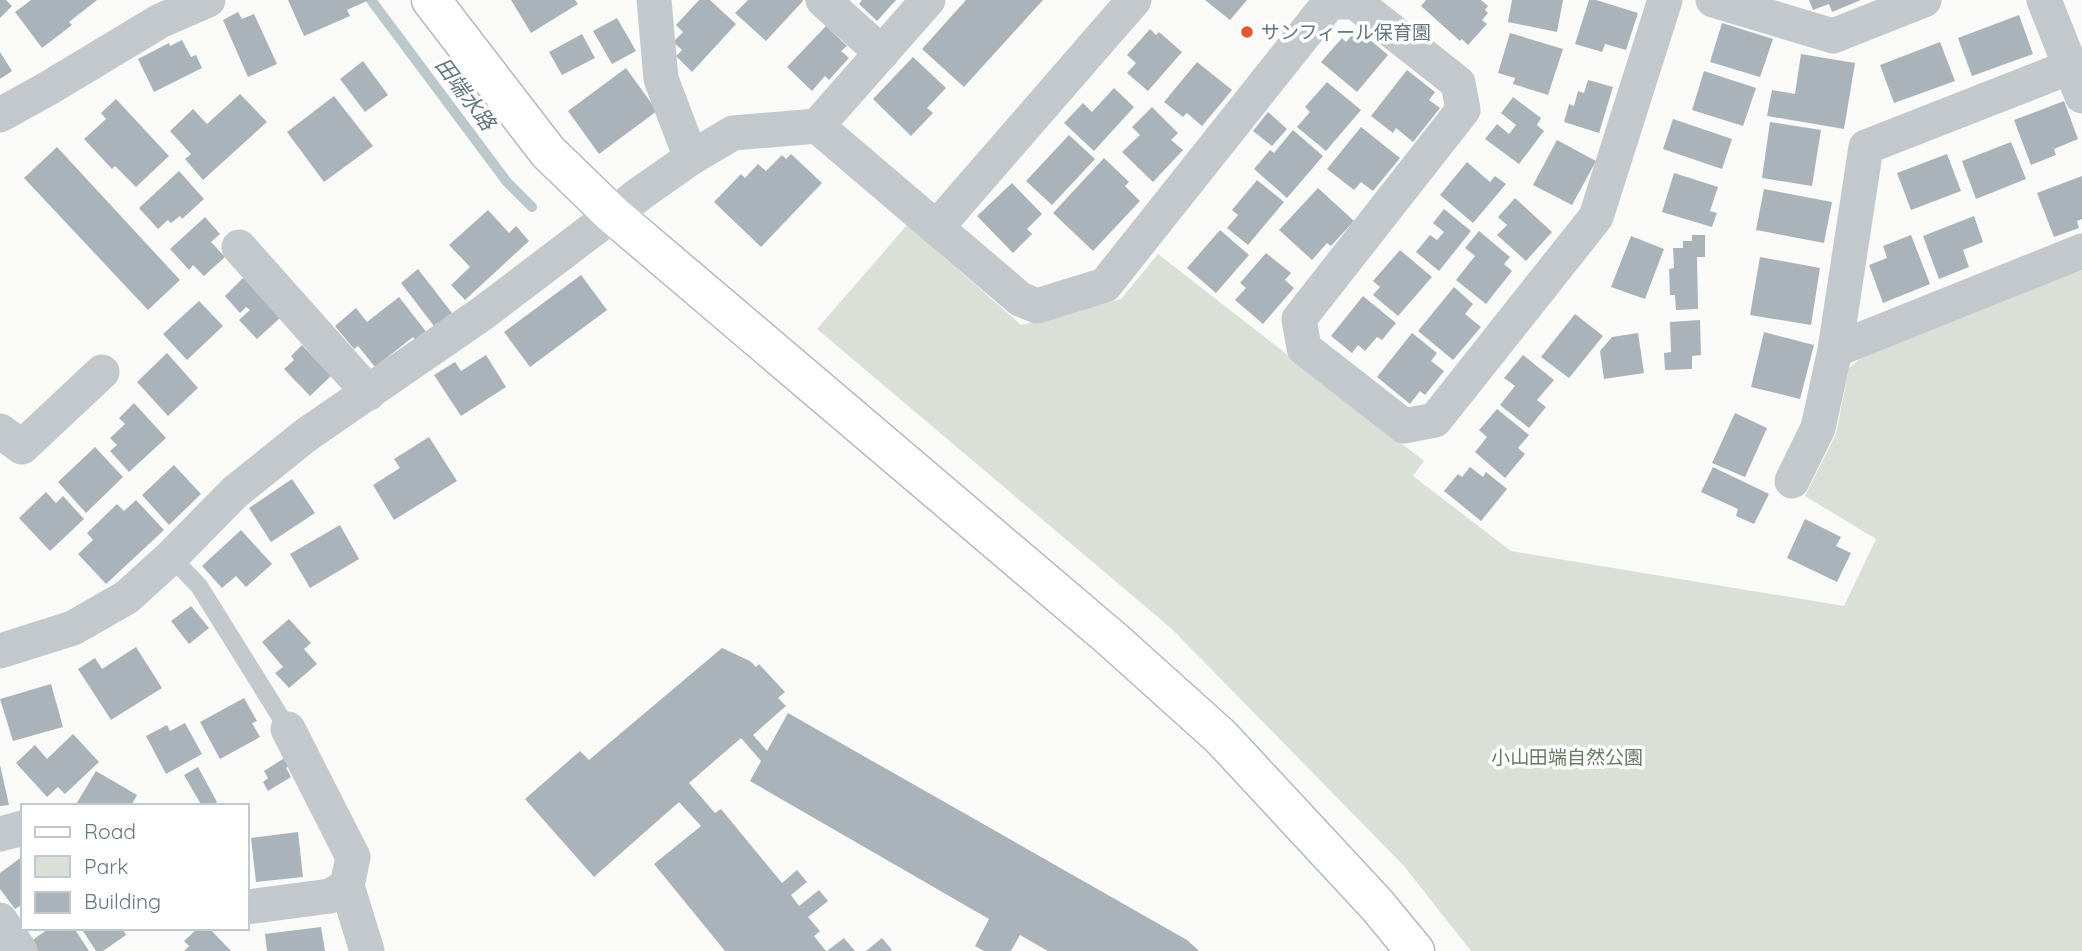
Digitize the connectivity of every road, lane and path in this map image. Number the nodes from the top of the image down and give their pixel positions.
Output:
1 (431, 0) edge
2 (654, 0) edge
3 (823, 0) edge
4 (928, 0) edge
5 (1134, 0) edge
6 (1665, 0) edge
7 (1713, 0) edge
8 (1924, 0) edge
9 (2044, 0) edge
10 (205, 1) edge
11 (882, 53) junction
12 (2076, 81) edge
13 (0, 115) edge
14 (817, 126) junction
15 (691, 158) junction
16 (612, 214) junction
17 (936, 228) junction
18 (239, 247) dead end
19 (2082, 251) edge
20 (1835, 350) junction
21 (102, 372) dead end
22 (369, 393) junction
23 (0, 432) edge
24 (1792, 481) dead end
25 (171, 557) junction
26 (0, 651) edge
27 (288, 729) joint
28 (21, 829) edge
29 (0, 834) edge
30 (347, 886) junction
31 (248, 907) edge
32 (0, 920) edge
33 (20, 951) edge
34 (368, 951) edge
35 (1415, 951) edge

1 - 16 street
2 - 15 street
3 - 11 street
4 - 11 street
5 - 17 street
6 - 17 street
7 - 8 street
9 - 12 street
10 - 13 street
11 - 14 street
12 - 20 street
14 - 15 street
14 - 17 street
15 - 16 street
16 - 22 street
16 - 35 street
18 - 22 street
19 - 20 street
20 - 24 street
21 - 23 street
22 - 25 street
25 - 26 street
25 - 27 lane
27 - 30 street
28 - 29 street
30 - 31 street
30 - 34 street
32 - 33 street

